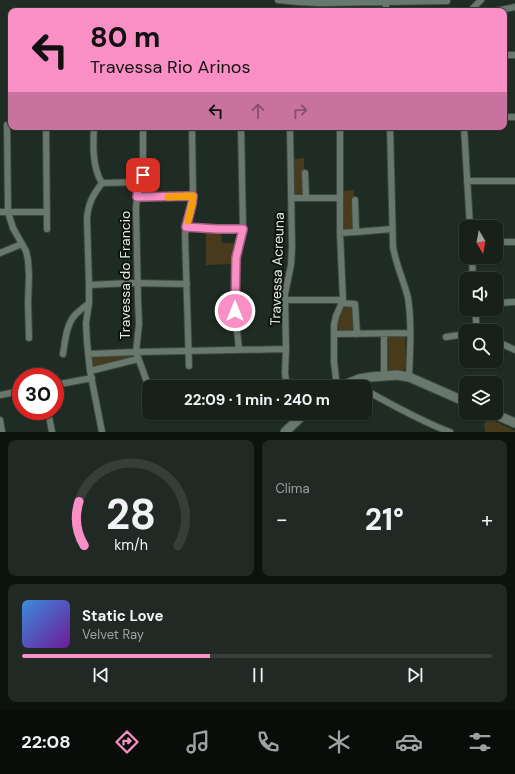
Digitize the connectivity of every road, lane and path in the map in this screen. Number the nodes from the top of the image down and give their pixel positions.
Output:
1 (278, 0) edge
2 (481, 0) edge
3 (386, 1) edge
4 (447, 1) dead end
5 (473, 8) edge
6 (6, 125) edge
7 (46, 130) edge
8 (94, 130) edge
9 (143, 130) edge
10 (192, 130) edge
11 (240, 130) edge
12 (290, 130) edge
13 (340, 130) edge
14 (390, 130) edge
15 (464, 130) edge
16 (305, 173) dead end
17 (467, 181) junction
18 (515, 181) edge
19 (141, 182) junction
20 (102, 183) junction
21 (193, 196) junction
22 (137, 197) junction
23 (291, 198) junction
24 (306, 198) junction
25 (340, 198) junction
26 (354, 200) dead end
27 (0, 212) edge
28 (8, 212) junction
29 (47, 212) junction
30 (470, 220) edge
31 (186, 227) junction
32 (47, 229) dead end
33 (243, 229) junction
34 (392, 229) junction
35 (356, 232) junction
36 (340, 233) junction
37 (503, 242) edge
38 (515, 242) edge
39 (22, 244) junction
40 (0, 253) edge
41 (138, 284) junction
42 (187, 284) junction
43 (89, 285) junction
44 (285, 300) junction
45 (342, 302) junction
46 (515, 302) edge
47 (89, 303) junction
48 (503, 303) edge
49 (410, 333) junction
50 (334, 334) junction
51 (357, 334) junction
52 (384, 334) junction
53 (459, 335) edge
54 (446, 336) dead end
55 (29, 338) dead end
56 (503, 344) edge
57 (286, 349) junction
58 (239, 350) junction
59 (515, 350) edge
60 (189, 351) junction
61 (136, 352) junction
62 (63, 354) dead end
63 (88, 354) junction
64 (138, 360) junction
65 (189, 366) dead end
66 (90, 371) junction
67 (384, 376) junction
68 (409, 377) junction
69 (92, 378) junction
70 (146, 380) edge
71 (286, 380) edge
72 (337, 380) edge
73 (358, 380) edge
74 (64, 383) edge
75 (12, 393) edge
76 (372, 394) edge
77 (0, 395) edge
78 (459, 399) edge
79 (503, 418) edge
80 (0, 420) edge
81 (50, 420) edge
82 (298, 420) edge
83 (515, 424) edge
84 (2, 432) edge
85 (52, 432) edge
86 (102, 432) edge
87 (285, 432) edge
88 (450, 432) edge

1 - 3 street
2 - 5 street
3 - 4 street
6 - 28 street
7 - 29 street
8 - 20 street
9 - 19 street, Travessa do Francio
10 - 21 street
11 - 33 street
12 - 23 street, Travessa Acreuna
13 - 25 street
14 - 34 street
15 - 17 street
16 - 24 street
17 - 18 street
17 - 30 street
19 - 20 street
19 - 22 street, Travessa do Francio
20 - 43 street
21 - 22 street
21 - 31 street
22 - 41 street, Travessa do Francio
23 - 24 street
23 - 44 street, Travessa Acreuna
24 - 25 street
25 - 36 street
26 - 35 street
27 - 28 street
28 - 29 street
28 - 39 street
29 - 32 street
31 - 33 street
31 - 42 street
33 - 58 street
34 - 35 street
34 - 49 street
35 - 36 street
36 - 45 street
37 - 38 street
39 - 40 street
39 - 55 street
41 - 42 street
41 - 43 street
41 - 61 street, Travessa do Francio
42 - 60 street
43 - 47 street
44 - 45 street
44 - 57 street, Travessa Acreuna
45 - 50 street
45 - 51 street
46 - 48 street
47 - 62 street
47 - 63 street
49 - 52 street
49 - 68 street
50 - 51 street
50 - 72 street
51 - 52 street
52 - 67 street
53 - 54 street
56 - 59 street
57 - 58 street
57 - 71 street, Travessa Acreuna
58 - 60 street
60 - 61 street
60 - 65 street
61 - 63 street
61 - 64 street
63 - 66 street
64 - 66 street
64 - 70 street
66 - 69 street
67 - 68 main road
67 - 73 main road
68 - 78 main road
69 - 74 street
69 - 86 street
75 - 77 street
76 - 88 street
79 - 83 main road
80 - 84 street
81 - 85 street
82 - 87 main road

